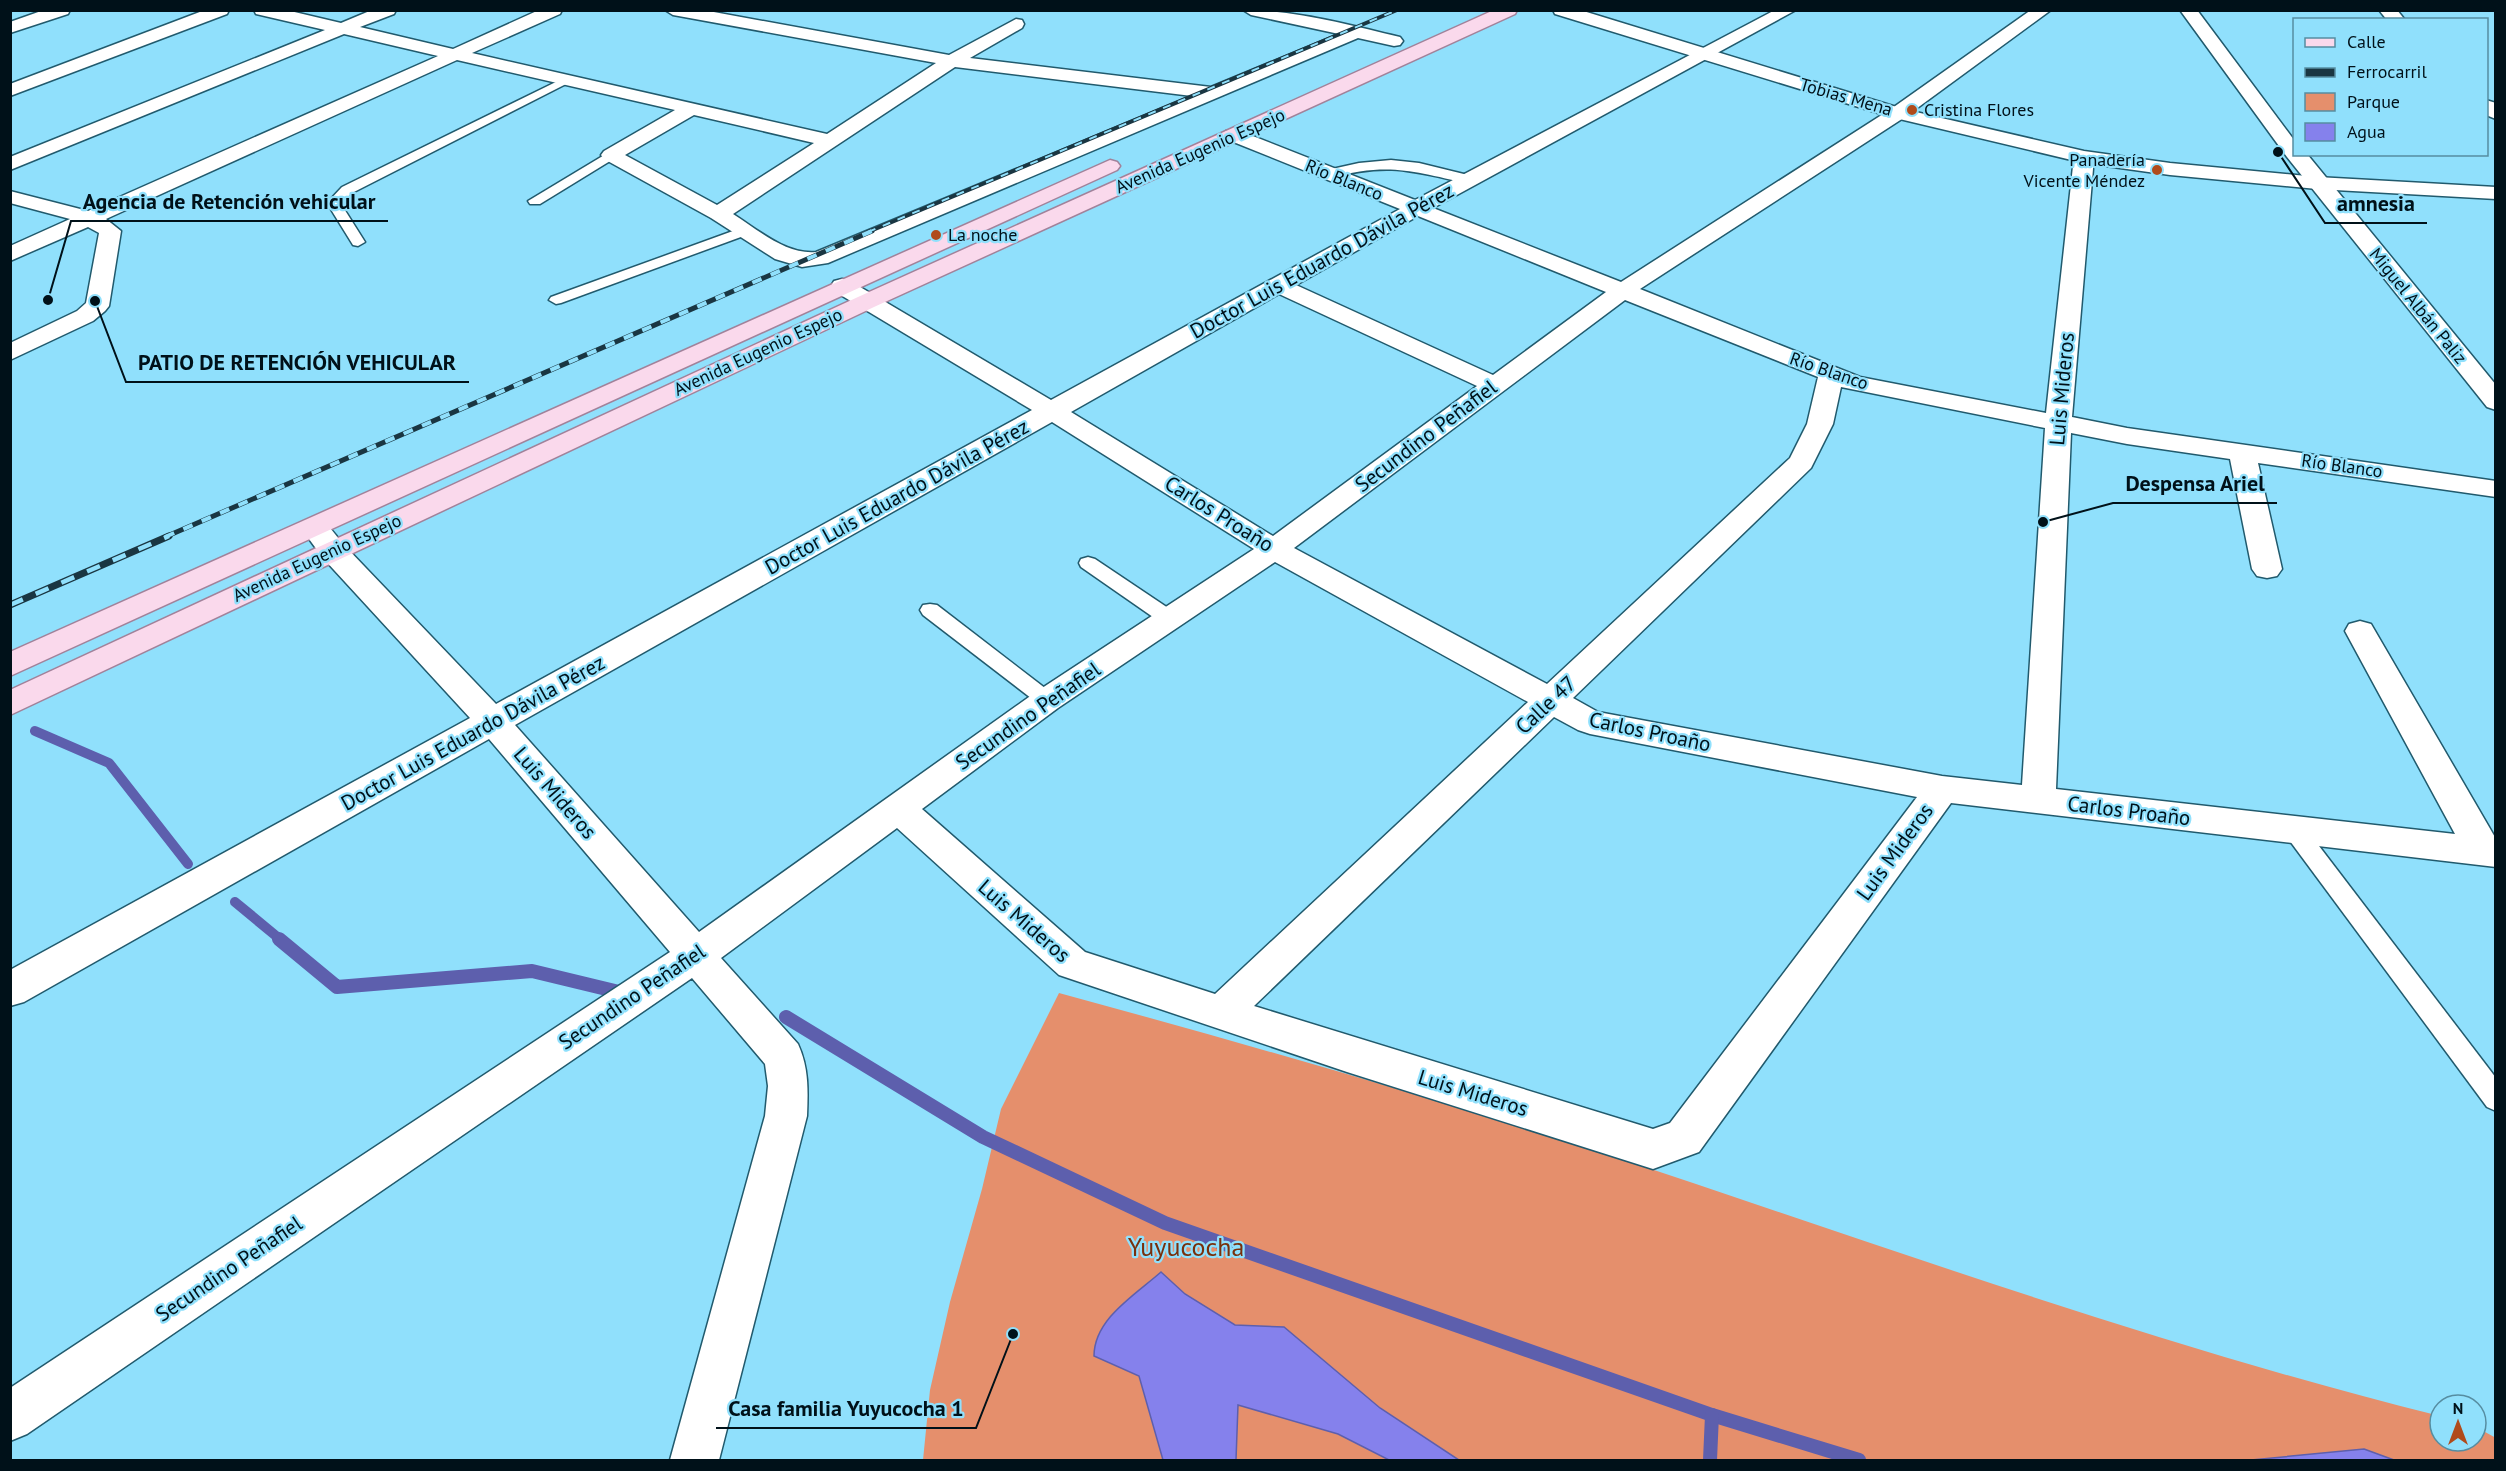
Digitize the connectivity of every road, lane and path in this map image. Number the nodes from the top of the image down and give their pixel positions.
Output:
1 (62, 10) edge
2 (221, 10) edge
3 (262, 10) edge
4 (388, 10) edge
5 (554, 10) edge
6 (673, 10) edge
7 (1251, 10) edge
8 (1464, 10) edge
9 (1509, 10) edge
10 (1561, 10) edge
11 (1788, 10) edge
12 (2043, 10) edge
13 (2188, 10) edge
14 (1016, 24) dead end
15 (10, 28) edge
16 (343, 29) junction
17 (1359, 32) junction
18 (1394, 41) junction
19 (452, 56) junction
20 (1706, 56) junction
21 (952, 61) junction
22 (564, 81) junction
23 (10, 91) edge
24 (1210, 92) junction
25 (689, 110) junction
26 (1898, 113) junction
27 (1233, 135) junction
28 (828, 140) junction
29 (2293, 151) edge
30 (611, 155) junction
31 (2297, 156) edge
32 (2084, 157) junction
33 (10, 164) edge
34 (1328, 174) junction
35 (1471, 180) junction
36 (2317, 183) junction
37 (2496, 193) edge
38 (10, 197) edge
39 (535, 201) dead end
40 (1415, 209) junction
41 (718, 214) junction
42 (89, 219) junction
43 (744, 231) junction
44 (358, 242) dead end
45 (10, 254) edge
46 (1277, 285) junction
47 (842, 286) junction
48 (1622, 291) junction
49 (556, 300) dead end
50 (866, 302) junction
51 (10, 353) edge
52 (1831, 374) junction
53 (1494, 385) junction
54 (2496, 402) edge
55 (1052, 411) junction
56 (2058, 424) junction
57 (2242, 452) junction
58 (2496, 489) edge
59 (324, 539) junction
60 (1274, 549) junction
61 (1088, 563) dead end
62 (2267, 569) dead end
63 (930, 610) dead end
64 (1170, 619) junction
65 (2360, 632) dead end
66 (10, 665) edge
67 (1047, 700) junction
68 (1551, 700) junction
69 (10, 704) edge
70 (493, 722) junction
71 (1942, 789) junction
72 (2038, 800) junction
73 (899, 809) junction
74 (2295, 831) junction
75 (2489, 853) edge
76 (696, 955) junction
77 (10, 990) edge
78 (1222, 1012) junction
79 (2496, 1099) edge
80 (10, 1416) edge
81 (695, 1461) edge

1 - 15 street
2 - 23 street
3 - 16 street
4 - 16 street
5 - 19 street
6 - 21 street
7 - 17 street
8 - 18 main road, Avenida Eugenio Espejo
9 - 27 main road, Avenida Eugenio Espejo
10 - 20 street, Tobias Mena
11 - 20 street, Doctor Luis Eduardo Dávila Pérez
12 - 26 street, Secundino Peñafiel
13 - 29 street, Miguel Albán Paliz
14 - 21 street
16 - 19 street
16 - 33 street
17 - 18 street
17 - 24 street
18 - 47 main road, Avenida Eugenio Espejo
19 - 22 street
19 - 42 street
20 - 26 street, Tobias Mena
20 - 35 street, Doctor Luis Eduardo Dávila Pérez
21 - 24 street
21 - 28 street
22 - 25 street
22 - 44 lane
24 - 43 street
25 - 28 street
25 - 30 street
26 - 32 street, Tobias Mena
26 - 48 street, Secundino Peñafiel
27 - 34 street, Río Blanco
27 - 50 main road, Avenida Eugenio Espejo
28 - 41 street
30 - 39 lane
30 - 41 street
31 - 36 street, Miguel Albán Paliz
32 - 36 street, Tobias Mena
32 - 56 street, Luis Mideros
34 - 35 lane
34 - 40 street, Río Blanco
35 - 40 street, Doctor Luis Eduardo Dávila Pérez
36 - 37 street, Tobias Mena
36 - 54 street, Miguel Albán Paliz
38 - 42 street
40 - 46 street, Doctor Luis Eduardo Dávila Pérez
40 - 48 street, Río Blanco
41 - 43 street
42 - 45 street
42 - 51 street
43 - 49 lane
46 - 53 street
46 - 55 street, Doctor Luis Eduardo Dávila Pérez
47 - 50 street, Carlos Proaño
47 - 59 main road, Avenida Eugenio Espejo
48 - 52 street, Río Blanco
48 - 53 street, Secundino Peñafiel
50 - 55 street, Carlos Proaño
50 - 59 main road, Avenida Eugenio Espejo
52 - 56 street, Río Blanco
52 - 68 street, Calle 47
53 - 60 street, Secundino Peñafiel
55 - 60 street, Carlos Proaño
55 - 70 street, Doctor Luis Eduardo Dávila Pérez
56 - 57 street, Río Blanco
56 - 72 street, Luis Mideros
57 - 58 street, Río Blanco
57 - 62 street
59 - 66 main road, Avenida Eugenio Espejo
59 - 69 main road, Avenida Eugenio Espejo
59 - 70 street, Luis Mideros
60 - 64 street, Secundino Peñafiel
60 - 68 street, Carlos Proaño
61 - 64 lane
63 - 67 lane
64 - 67 street, Secundino Peñafiel
65 - 75 street
67 - 73 street, Secundino Peñafiel
68 - 71 street, Carlos Proaño
68 - 78 street, Calle 47
70 - 76 street, Luis Mideros
70 - 77 street, Doctor Luis Eduardo Dávila Pérez
71 - 72 street, Carlos Proaño
71 - 78 street, Luis Mideros
72 - 74 street, Carlos Proaño
73 - 76 street, Secundino Peñafiel
73 - 78 street, Luis Mideros
74 - 75 street, Carlos Proaño
74 - 79 lane
76 - 80 street, Secundino Peñafiel
76 - 81 street, Luis Mideros

